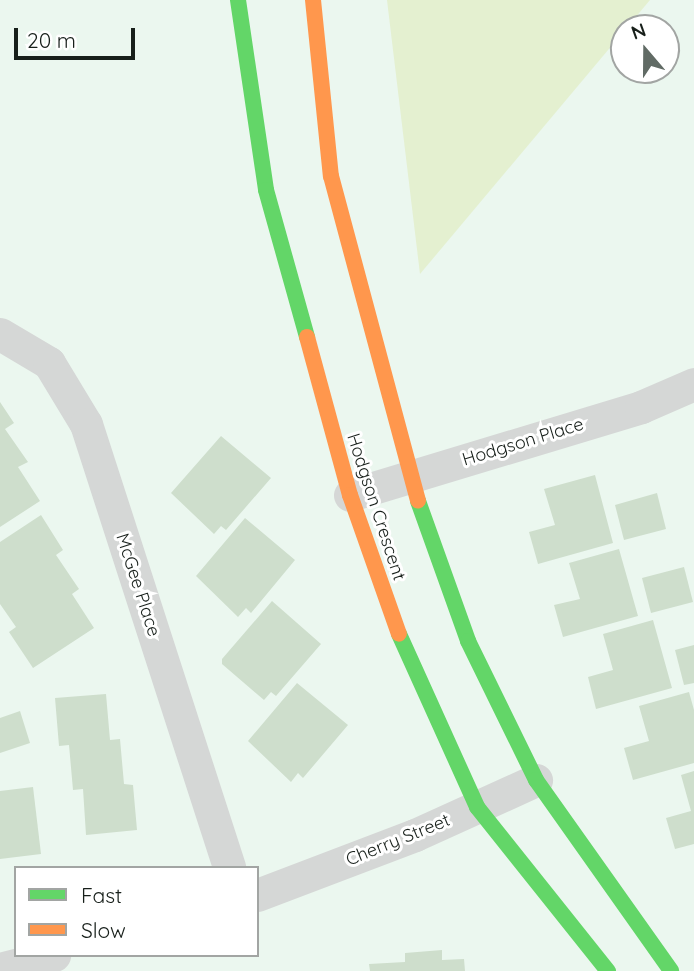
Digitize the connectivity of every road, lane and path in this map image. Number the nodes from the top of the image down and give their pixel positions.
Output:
1 (238, 0) edge
2 (313, 0) edge
3 (0, 334) edge
4 (694, 384) edge
5 (409, 476) junction
6 (350, 495) junction
7 (536, 780) junction
8 (477, 807) junction
9 (228, 866) edge
10 (259, 894) edge
11 (48, 957) edge
12 (9, 969) edge
13 (608, 971) edge
14 (671, 971) edge

1 - 6 street, Hodgson Crescent
2 - 5 street
3 - 9 street, McGee Place
4 - 5 street, Hodgson Place
5 - 6 street, Hodgson Place
5 - 7 street
6 - 8 street, Hodgson Crescent
7 - 8 street, Cherry Street
7 - 14 street
8 - 10 street, Cherry Street
8 - 13 street, Hodgson Crescent
11 - 12 street

